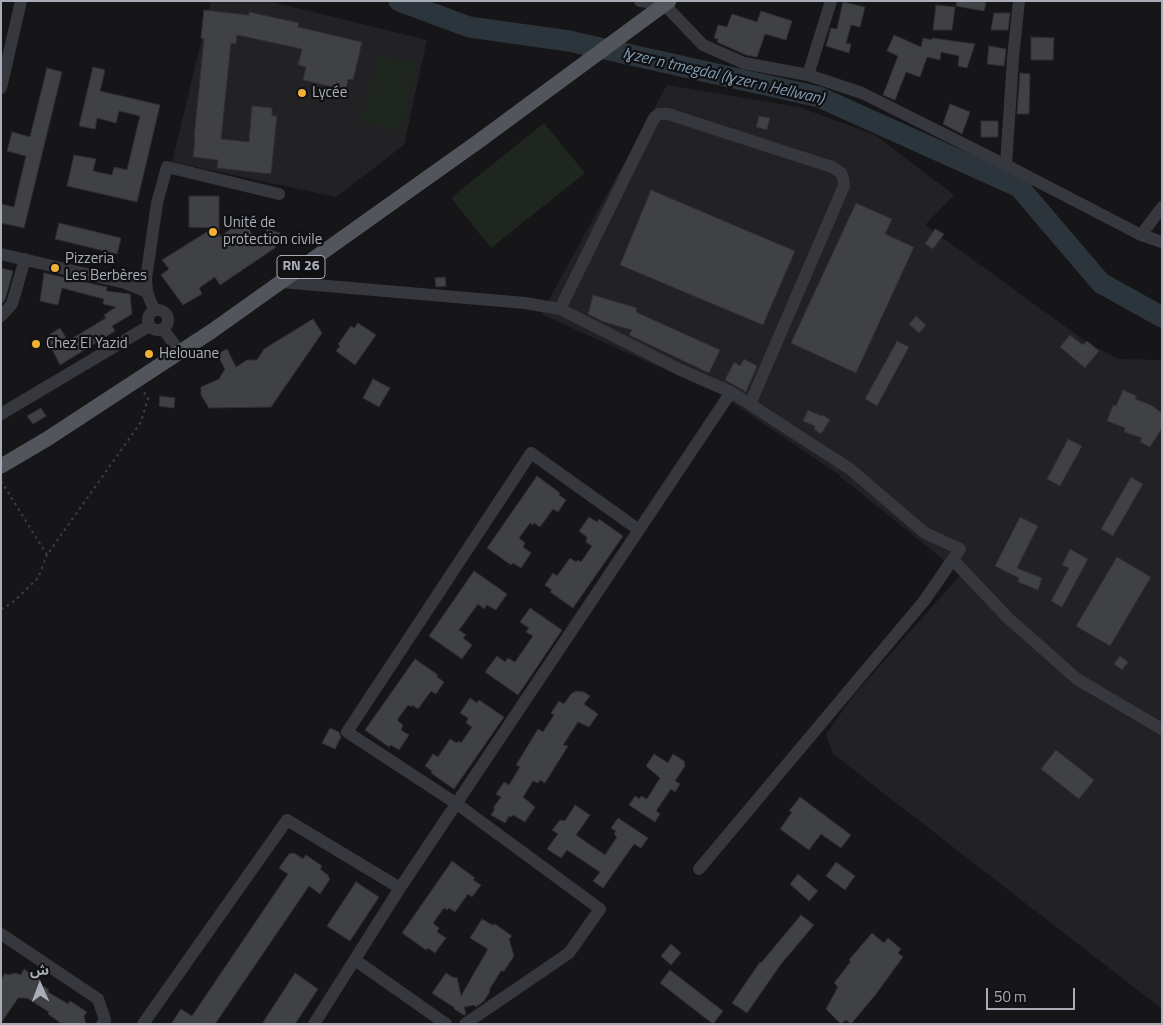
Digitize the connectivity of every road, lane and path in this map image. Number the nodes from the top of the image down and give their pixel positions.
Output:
1 (21, 1) edge
2 (640, 1) edge
3 (831, 1) edge
4 (1019, 1) edge
5 (667, 3) edge
6 (808, 75) junction
7 (1, 88) edge
8 (1006, 165) junction
9 (279, 194) dead end
10 (1162, 207) edge
11 (1140, 235) junction
12 (1162, 242) edge
13 (1, 254) edge
14 (24, 259) junction
15 (281, 282) junction
16 (147, 292) junction
17 (560, 309) junction
18 (154, 310) junction
19 (1, 316) edge
20 (150, 326) junction
21 (163, 329) junction
22 (180, 352) junction
23 (137, 380) junction
24 (731, 392) junction
25 (750, 404) junction
26 (1, 414) edge
27 (1, 466) edge
28 (1, 481) edge
29 (639, 530) junction
30 (47, 555) junction
31 (953, 560) junction
32 (1, 609) edge
33 (1162, 729) edge
34 (457, 804) junction
35 (699, 869) dead end
36 (400, 888) junction
37 (1, 934) edge
38 (355, 960) junction
39 (144, 1023) edge
40 (102, 1024) edge
41 (314, 1024) edge
42 (446, 1024) edge
43 (465, 1024) edge

1 - 7 street
2 - 5 street
3 - 6 street
4 - 8 street
5 - 6 street
5 - 15 main road, RN 26
6 - 8 street
8 - 11 street
9 - 16 street
10 - 11 street
11 - 12 street
13 - 14 street
14 - 16 street
14 - 19 street
15 - 17 street
15 - 22 main road, RN 26
16 - 18 street
17 - 24 street
17 - 25 street
18 - 20 street
18 - 21 street
20 - 21 street
20 - 26 street
21 - 22 street
22 - 23 main road, RN 26
23 - 27 main road, RN 26
23 - 30 path
24 - 25 street
24 - 29 street
25 - 31 street
28 - 30 path
29 - 34 street
29 - 34 street
30 - 32 path
31 - 33 street
31 - 35 street
34 - 36 street
34 - 43 street
36 - 38 street
36 - 39 street
37 - 40 street
38 - 41 street
38 - 42 street

